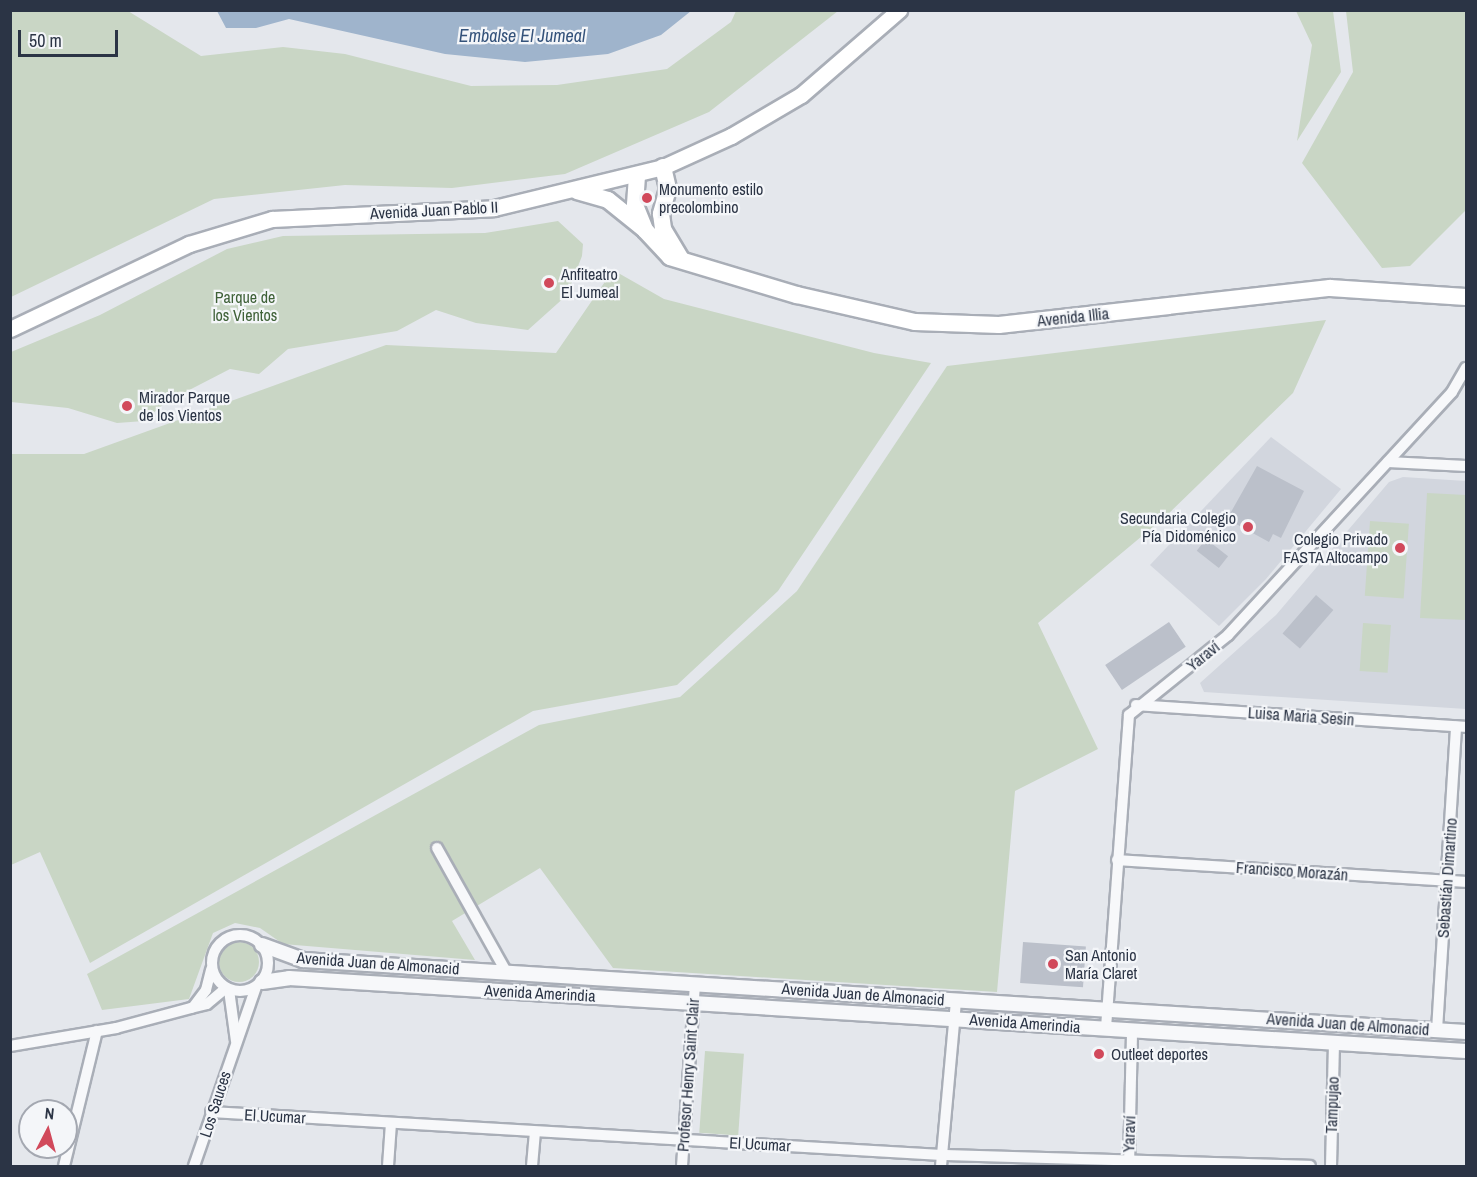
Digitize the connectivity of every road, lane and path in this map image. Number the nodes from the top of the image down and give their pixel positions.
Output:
1 (899, 10) edge
2 (663, 167) junction
3 (637, 176) junction
4 (577, 191) junction
5 (645, 230) junction
6 (685, 264) junction
7 (1467, 297) edge
8 (10, 329) edge
9 (1467, 368) edge
10 (1388, 462) junction
11 (1467, 466) edge
12 (1136, 705) junction
13 (1461, 727) edge
14 (437, 848) dead end
15 (1117, 860) junction
16 (1446, 881) junction
17 (1467, 882) edge
18 (262, 945) junction
19 (212, 966) junction
20 (507, 973) junction
21 (259, 984) junction
22 (695, 984) junction
23 (228, 989) junction
24 (956, 1000) junction
25 (694, 1002) junction
26 (191, 1008) junction
27 (1108, 1009) junction
28 (953, 1018) junction
29 (1106, 1028) junction
30 (1132, 1030) junction
31 (1437, 1030) junction
32 (97, 1031) junction
33 (1467, 1032) edge
34 (236, 1041) junction
35 (1334, 1042) junction
36 (10, 1046) edge
37 (1467, 1051) edge
38 (211, 1112) junction
39 (391, 1123) junction
40 (535, 1132) junction
41 (683, 1140) junction
42 (942, 1155) junction
43 (1129, 1164) edge
44 (64, 1167) edge
45 (194, 1167) edge
46 (388, 1167) edge
47 (532, 1167) edge
48 (682, 1167) edge
49 (941, 1167) edge
50 (1310, 1167) edge
51 (1331, 1167) edge

1 - 2 main road, Avenida Juan Pablo II
2 - 3 main road, Avenida Juan Pablo II
2 - 6 main road
3 - 4 main road, Avenida Juan Pablo II
3 - 5 main road, Avenida Illia
4 - 5 main road, Avenida Illia
4 - 8 main road, Avenida Juan Pablo II
5 - 6 main road, Avenida Illia
6 - 7 main road, Avenida Illia
9 - 10 street, Yaraví
10 - 11 street
10 - 12 street, Yaraví
12 - 13 street, Luisa Maria Sesin
12 - 15 street, Yaraví
13 - 16 street, Sebastián Dimartino
14 - 20 street
15 - 16 street, Francisco Morazán
15 - 27 street, Yaraví
16 - 17 street, Francisco Morazán
16 - 31 street, Sebastián Dimartino
18 - 19 street
18 - 20 street, Avenida Juan de Almonacid
18 - 21 street
19 - 23 street
19 - 26 street
20 - 22 street, Avenida Juan de Almonacid
21 - 23 street
21 - 25 street, Avenida Amerindia
21 - 34 street, Los Sauces
22 - 24 street, Avenida Juan de Almonacid
22 - 25 street, Profesor Henry Saint Clair
23 - 26 street
23 - 34 street, Los Sauces
24 - 27 street, Avenida Juan de Almonacid
24 - 28 street
25 - 28 street, Avenida Amerindia
25 - 41 street, Profesor Henry Saint Clair
26 - 32 street
27 - 29 street, Yaraví
27 - 31 street, Avenida Juan de Almonacid
28 - 29 street, Avenida Amerindia
28 - 42 street
29 - 30 street, Avenida Amerindia
30 - 35 street, Avenida Amerindia
30 - 43 street, Yaraví
31 - 33 street, Avenida Juan de Almonacid
32 - 36 street
32 - 44 street
34 - 38 street, Los Sauces
35 - 37 street, Avenida Amerindia
35 - 51 street, Tampujao
38 - 39 street, El Ucumar
38 - 45 street, Los Sauces
39 - 40 street, El Ucumar
39 - 46 street
40 - 41 street, El Ucumar
40 - 47 street
41 - 42 street, El Ucumar
41 - 48 street, Profesor Henry Saint Clair
42 - 43 street, El Ucumar
42 - 49 street
43 - 50 street, El Ucumar

